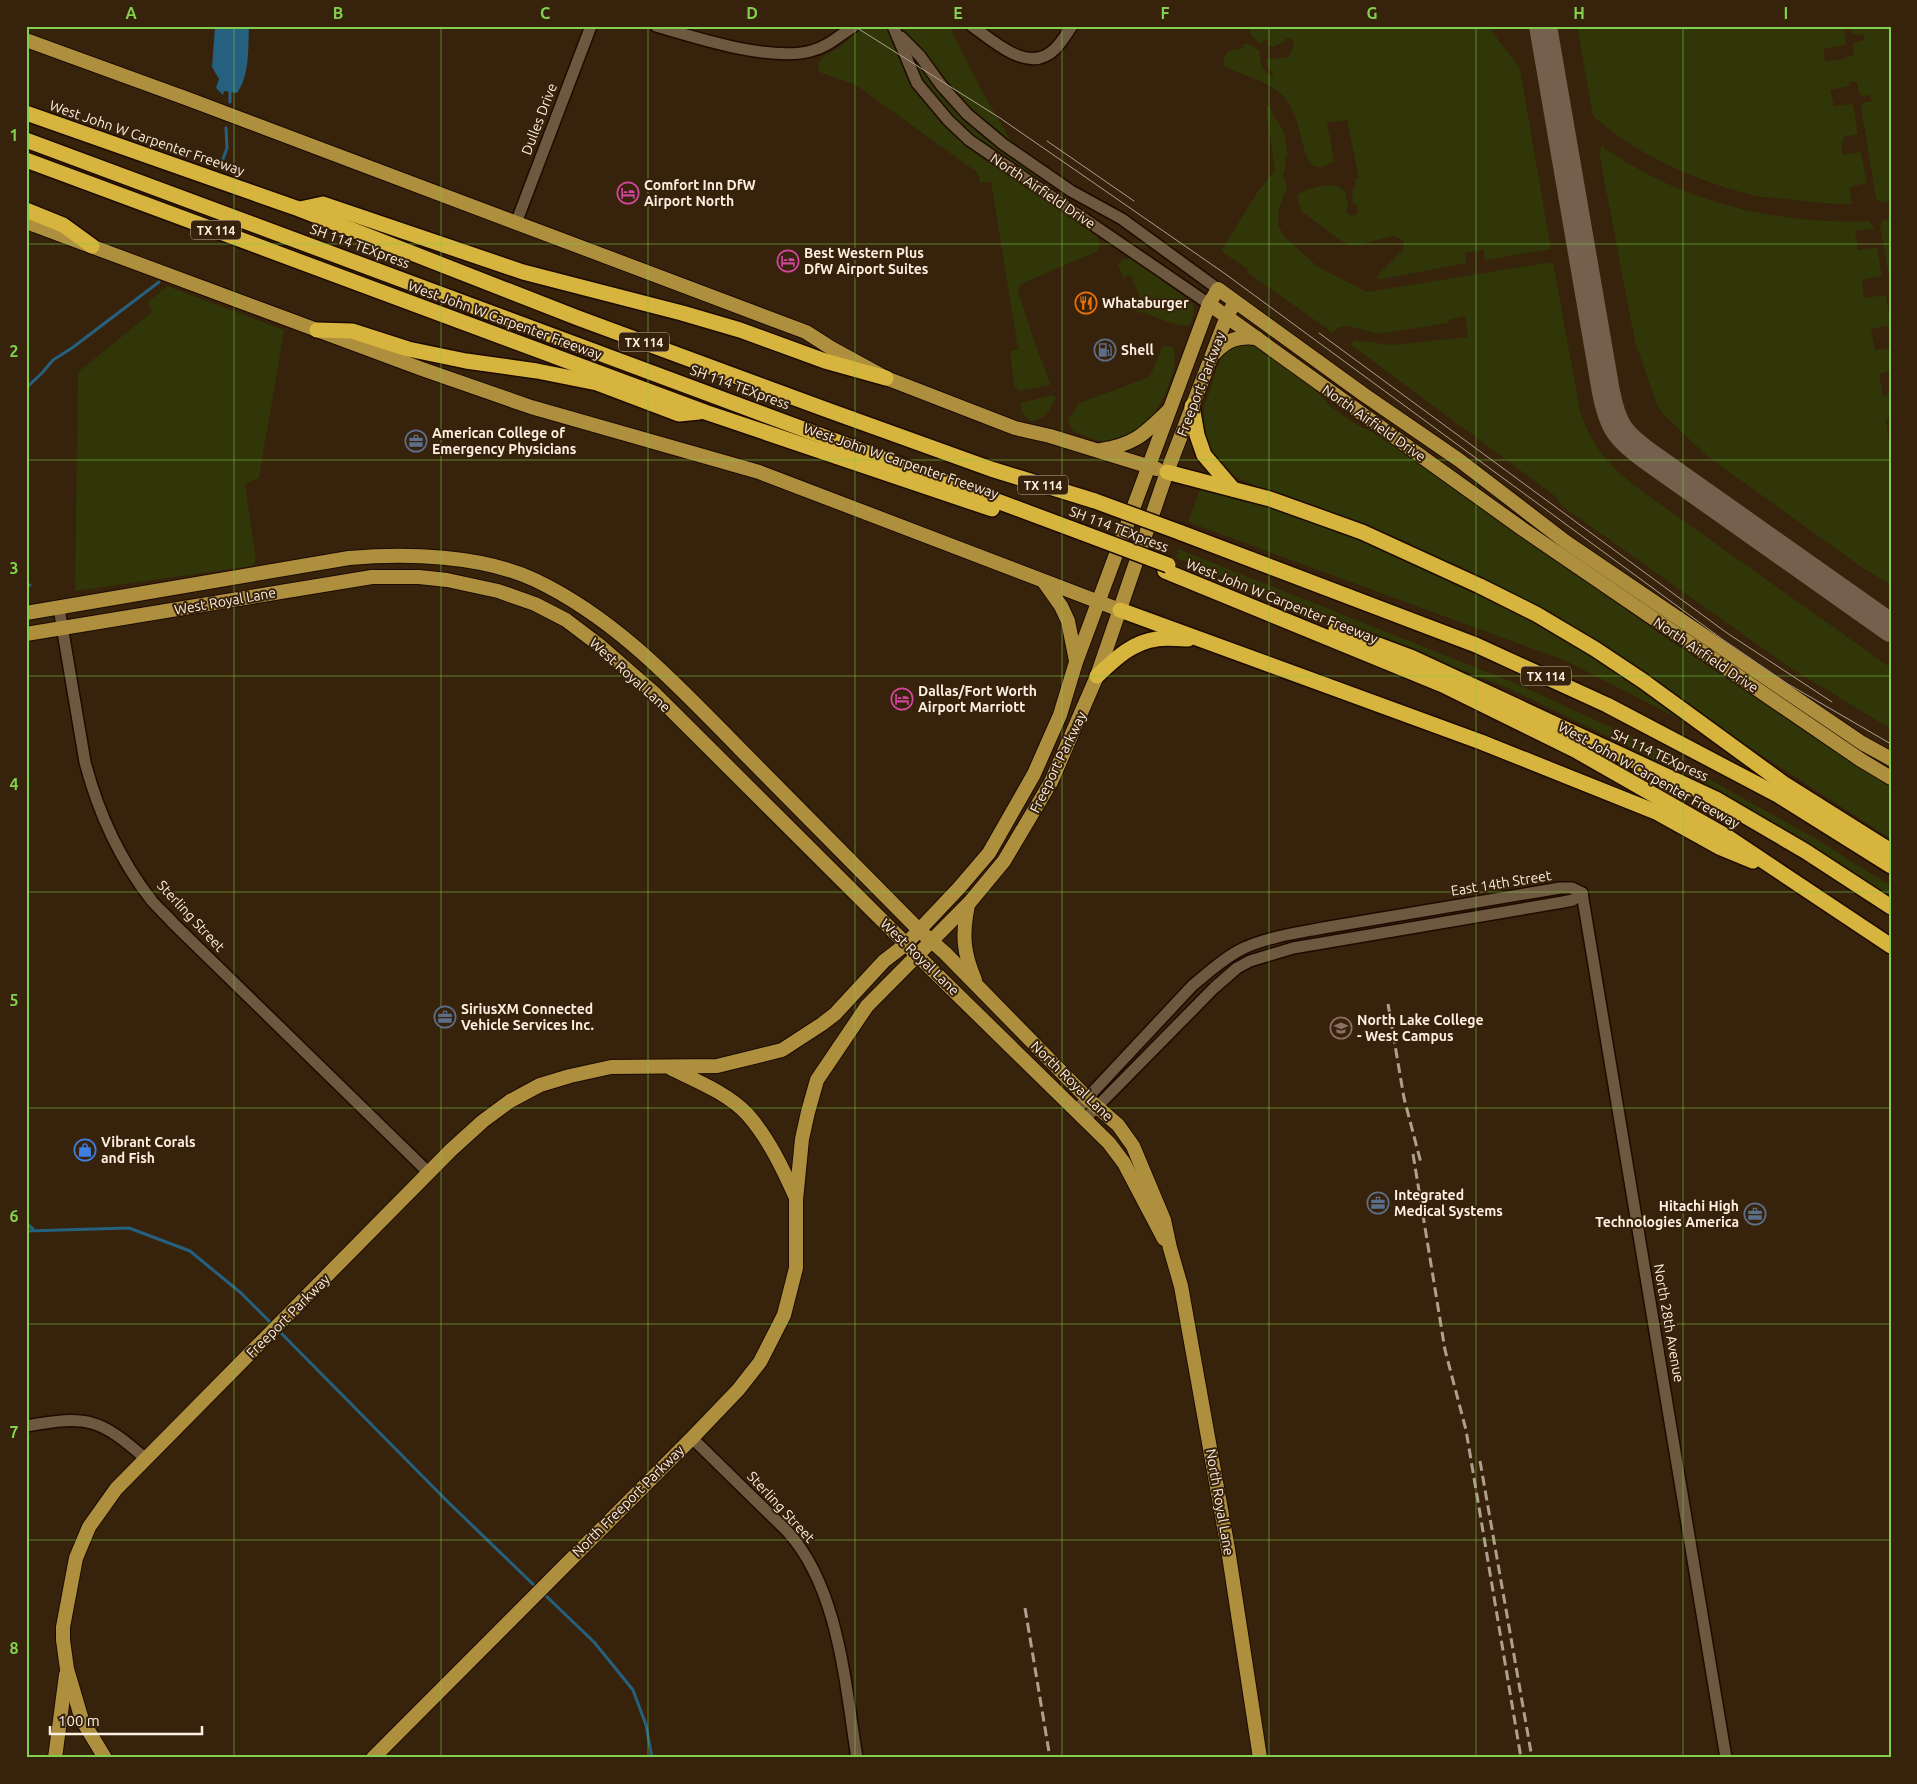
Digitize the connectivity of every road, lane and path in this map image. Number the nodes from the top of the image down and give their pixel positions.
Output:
1 (591, 26) edge
2 (656, 26) edge
3 (854, 26) edge
4 (972, 26) edge
5 (1072, 26) edge
6 (895, 29) edge
7 (26, 40) edge
8 (26, 113) edge
9 (26, 140) edge
10 (26, 160) edge
11 (299, 209) junction
12 (26, 210) edge
13 (26, 222) edge
14 (516, 223) junction
15 (92, 246) junction
16 (1218, 290) junction
17 (1235, 302) junction
18 (1209, 304) junction
19 (1227, 316) junction
20 (317, 330) junction
21 (1257, 338) junction
22 (1211, 358) junction
23 (886, 378) junction
24 (1192, 406) junction
25 (1171, 408) junction
26 (705, 412) junction
27 (1098, 450) junction
28 (1149, 467) junction
29 (1167, 472) junction
30 (1233, 489) junction
31 (1082, 537) junction
32 (1166, 568) junction
33 (504, 570) junction
34 (264, 573) junction
35 (1044, 582) junction
36 (498, 591) junction
37 (268, 594) junction
38 (1098, 602) junction
39 (59, 608) junction
40 (1120, 610) junction
41 (26, 613) edge
42 (62, 628) junction
43 (26, 634) edge
44 (1201, 639) junction
45 (1076, 662) junction
46 (1097, 676) junction
47 (703, 712) junction
48 (687, 727) junction
49 (1891, 759) edge
50 (1039, 763) junction
51 (1056, 771) junction
52 (1891, 778) edge
53 (1891, 851) edge
54 (1891, 866) edge
55 (1782, 873) junction
56 (1582, 893) junction
57 (968, 905) junction
58 (1891, 907) edge
59 (919, 930) junction
60 (932, 941) junction
61 (906, 944) junction
62 (1891, 946) edge
63 (917, 955) junction
64 (978, 987) junction
65 (669, 1068) junction
66 (1092, 1103) junction
67 (1081, 1115) junction
68 (428, 1173) junction
69 (796, 1200) junction
70 (1170, 1248) junction
71 (26, 1426) edge
72 (692, 1438) junction
73 (146, 1459) junction
74 (67, 1669) junction
75 (55, 1758) edge
76 (105, 1758) edge
77 (373, 1758) edge
78 (857, 1758) edge
79 (1260, 1758) edge
80 (1726, 1758) edge

1 - 14 street, Dulles Drive
2 - 3 street
4 - 5 street
6 - 16 street, North Airfield Drive
6 - 18 street, North Airfield Drive
7 - 14 main road
8 - 11 highway, West John W Carpenter Freeway / TX 114
9 - 31 highway, SH 114 TEXpress
10 - 26 highway, West John W Carpenter Freeway / TX 114
11 - 23 highway
11 - 54 highway, West John W Carpenter Freeway / TX 114, bridge
12 - 15 highway
13 - 15 main road
14 - 23 main road
15 - 20 main road
16 - 17 main road, North Airfield Drive
16 - 18 main road, Freeport Parkway
17 - 19 main road, Freeport Parkway
17 - 49 main road, North Airfield Drive
18 - 19 main road, North Airfield Drive
18 - 25 main road, Freeport Parkway
19 - 21 main road, North Airfield Drive
19 - 22 main road, Freeport Parkway
20 - 26 highway
20 - 35 main road
21 - 22 main road
21 - 52 main road, North Airfield Drive
22 - 24 main road, Freeport Parkway
23 - 27 main road
24 - 29 main road, Freeport Parkway
24 - 30 highway
25 - 27 main road
25 - 28 main road, Freeport Parkway
26 - 31 highway, West John W Carpenter Freeway / TX 114
27 - 28 main road
28 - 29 main road
28 - 38 main road, Freeport Parkway
29 - 30 highway
29 - 40 main road, Freeport Parkway
30 - 53 highway
31 - 32 highway, West John W Carpenter Freeway / TX 114
32 - 55 highway, West John W Carpenter Freeway / TX 114
32 - 58 highway, SH 114 TEXpress
33 - 34 main road, West Royal Lane
33 - 36 main road
33 - 47 main road, West Royal Lane
34 - 37 main road
34 - 39 main road, West Royal Lane
35 - 38 main road
35 - 45 main road
36 - 37 main road, West Royal Lane
36 - 48 main road, West Royal Lane
37 - 42 main road, West Royal Lane
38 - 40 main road
38 - 45 main road, Freeport Parkway
39 - 41 main road, West Royal Lane
39 - 42 street, Sterling Street
40 - 44 highway
40 - 46 main road, Freeport Parkway
42 - 43 main road, West Royal Lane
42 - 68 street, Sterling Street
44 - 46 highway
44 - 55 highway
45 - 50 main road, Freeport Parkway
46 - 51 main road, Freeport Parkway
47 - 48 main road
47 - 59 main road, West Royal Lane
48 - 61 main road, West Royal Lane
50 - 51 main road
50 - 59 main road, Freeport Parkway
51 - 57 main road, Freeport Parkway
55 - 62 highway, West John W Carpenter Freeway / TX 114
56 - 66 street, East 14th Street
56 - 66 street, East 14th Street
56 - 80 street, North 28th Avenue
57 - 60 main road, Freeport Parkway
57 - 64 main road
59 - 60 main road, West Royal Lane
59 - 61 main road, Freeport Parkway
60 - 63 main road, Freeport Parkway
60 - 64 main road, North Royal Lane
61 - 63 main road, West Royal Lane
61 - 65 main road, Freeport Parkway
63 - 67 main road, West Royal Lane
63 - 69 main road, Freeport Parkway
64 - 66 main road, North Royal Lane
65 - 68 main road, Freeport Parkway
65 - 69 main road
66 - 67 street, East 14th Street
66 - 70 main road, North Royal Lane
67 - 70 main road, North Royal Lane
68 - 73 main road, Freeport Parkway
69 - 72 main road, North Freeport Parkway
70 - 79 main road, North Royal Lane
71 - 73 street
72 - 77 main road, North Freeport Parkway
72 - 78 street, Sterling Street
73 - 74 main road, Freeport Parkway
74 - 75 main road
74 - 76 main road

